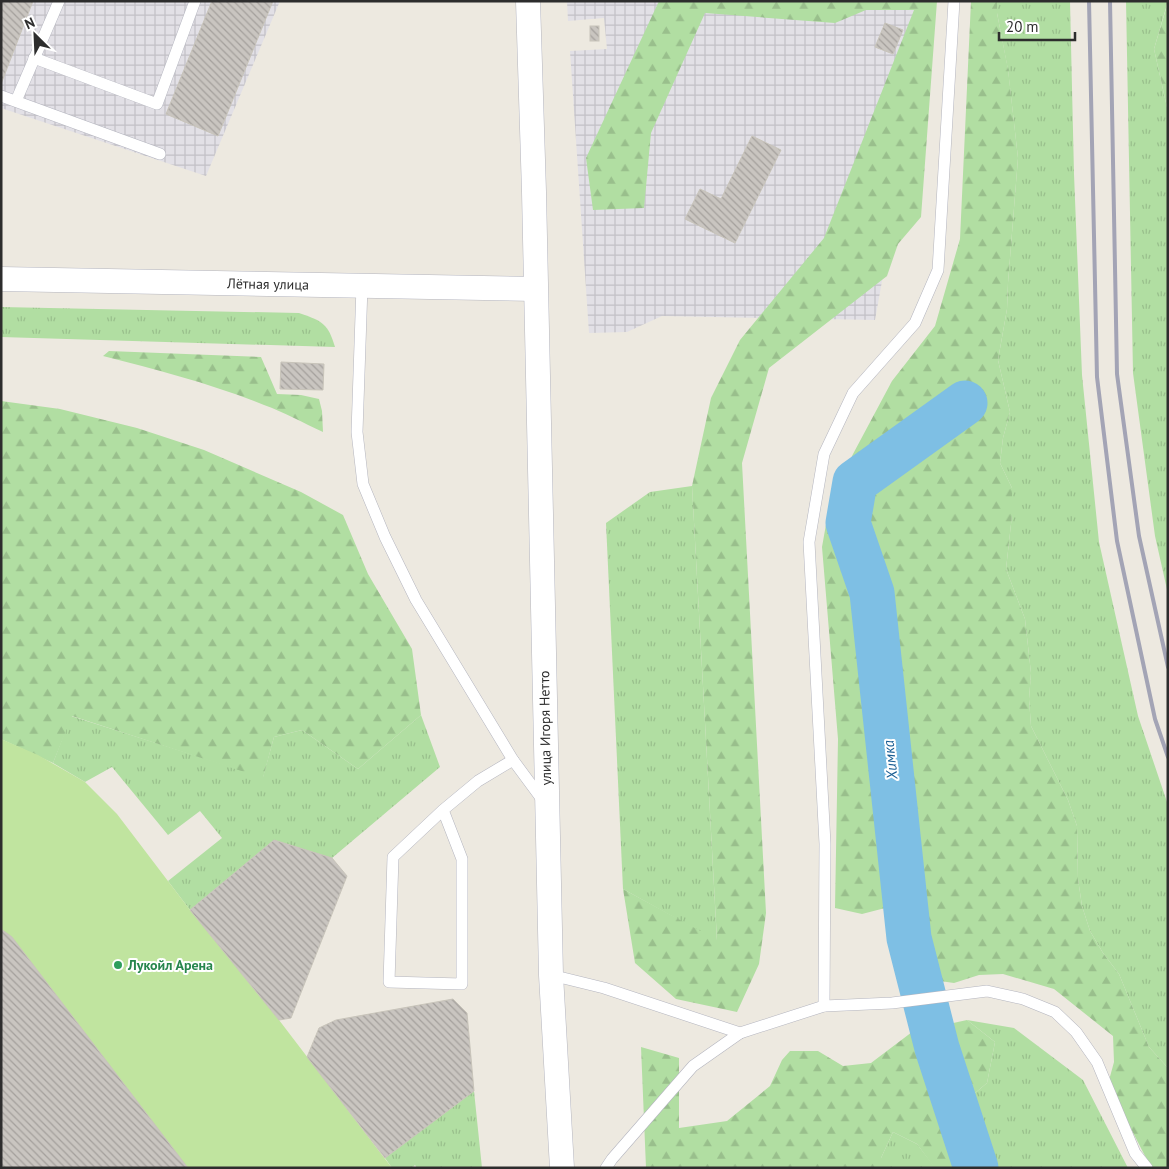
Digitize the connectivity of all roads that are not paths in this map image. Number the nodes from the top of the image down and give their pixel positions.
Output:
1 (59, 1) edge
2 (195, 1) edge
3 (528, 1) edge
4 (954, 1) edge
5 (34, 58) junction
6 (1, 96) edge
7 (16, 101) junction
8 (160, 154) dead end
9 (1, 279) edge
10 (362, 286) junction
11 (535, 289) junction
12 (513, 760) junction
13 (547, 807) junction
14 (443, 810) junction
15 (551, 975) junction
16 (824, 1006) junction
17 (740, 1033) junction
18 (562, 1168) edge
19 (606, 1168) edge
20 (1147, 1168) edge

1 - 5 lane
2 - 5 lane
3 - 11 street, улица Игоря Нетто
4 - 16 lane
5 - 7 lane
6 - 7 lane
7 - 8 lane
9 - 10 street, Лётная улица
10 - 11 street, Лётная улица
10 - 12 lane
11 - 13 street, улица Игоря Нетто
12 - 13 lane
12 - 14 lane
13 - 15 street, улица Игоря Нетто
14 - 14 lane
15 - 17 lane
15 - 18 street, улица Игоря Нетто
16 - 17 lane
16 - 20 lane
17 - 19 lane

